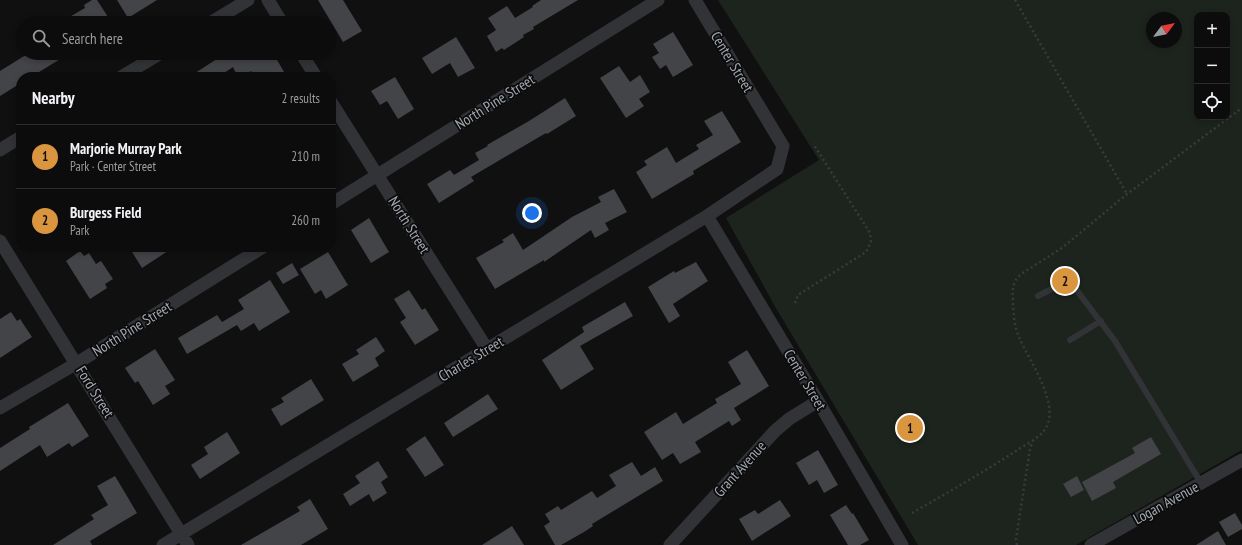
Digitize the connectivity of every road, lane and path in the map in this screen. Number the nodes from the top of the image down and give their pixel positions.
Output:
1 (248, 0) edge
2 (268, 0) edge
3 (658, 0) edge
4 (695, 0) edge
5 (1015, 0) edge
6 (222, 16) edge
7 (278, 16) edge
8 (149, 60) edge
9 (305, 60) edge
10 (129, 72) edge
11 (313, 72) edge
12 (1242, 108) edge
13 (336, 110) edge
14 (16, 140) edge
15 (814, 145) dead end
16 (0, 150) edge
17 (777, 168) joint
18 (377, 176) junction
19 (1128, 194) junction
20 (336, 201) edge
21 (707, 216) junction
22 (0, 240) edge
23 (255, 252) edge
24 (1038, 296) dead end
25 (795, 303) dead end
26 (1100, 321) junction
27 (1070, 340) dead end
28 (487, 349) junction
29 (77, 363) junction
30 (818, 401) junction
31 (0, 408) edge
32 (1034, 439) junction
33 (1242, 460) edge
34 (1201, 483) junction
35 (912, 513) dead end
36 (181, 533) junction
37 (163, 545) edge
38 (188, 545) edge
39 (670, 545) edge
40 (902, 545) edge
41 (1017, 545) edge
42 (1091, 545) edge

1 - 6 street
2 - 7 street
3 - 18 street, North Pine Street
4 - 17 street, Center Street
5 - 19 path
8 - 10 street
9 - 11 street
12 - 19 path
13 - 18 street, North Street
14 - 16 street
15 - 25 path
17 - 21 street, Charles Street
18 - 20 street, North Pine Street
18 - 28 street, North Street
19 - 32 path
21 - 28 street, Charles Street
21 - 30 street, Center Street
22 - 29 street, Ford Street
23 - 29 street, North Pine Street
24 - 26 lane
26 - 27 lane
26 - 34 lane
28 - 36 street, Charles Street
29 - 31 street, North Pine Street
29 - 36 street, Ford Street
30 - 39 street, Grant Avenue
30 - 40 street, Center Street
32 - 35 path
32 - 41 path
33 - 34 street, Logan Avenue
34 - 42 street, Logan Avenue
36 - 37 street, Charles Street
36 - 38 street, Ford Street

